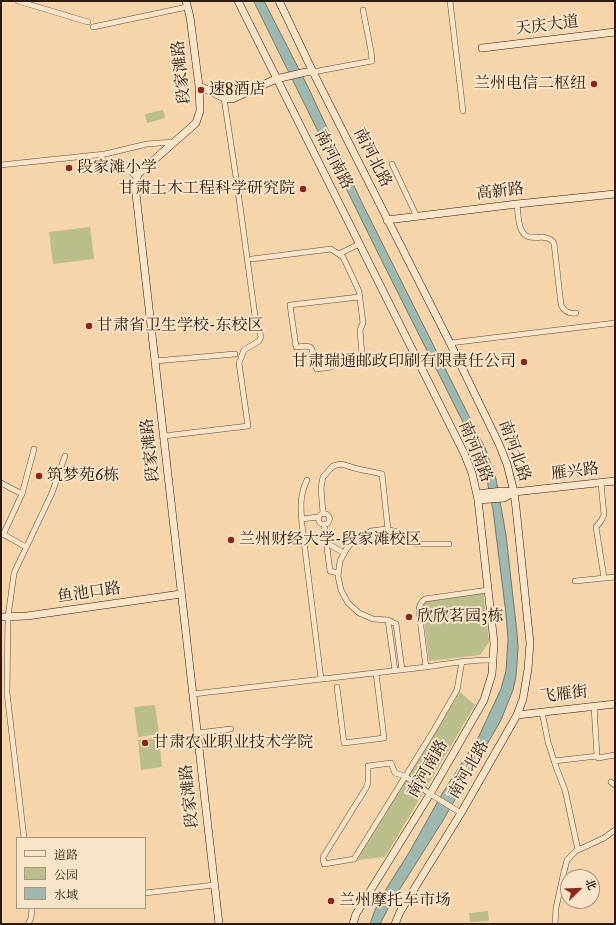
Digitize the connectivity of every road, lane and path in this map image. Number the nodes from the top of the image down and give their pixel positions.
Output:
1 (18, 1) edge
2 (238, 1) edge
3 (279, 1) edge
4 (450, 1) edge
5 (187, 4) edge
6 (364, 10) dead end
7 (88, 22) dead end
8 (93, 26) dead end
9 (615, 32) edge
10 (482, 48) dead end
11 (310, 72) junction
12 (276, 79) junction
13 (199, 86) junction
14 (224, 98) junction
15 (463, 111) dead end
16 (174, 142) junction
17 (101, 154) junction
18 (392, 164) dead end
19 (1, 165) edge
20 (137, 178) junction
21 (615, 194) edge
22 (517, 204) junction
23 (417, 217) junction
24 (388, 220) junction
25 (359, 244) junction
26 (339, 254) junction
27 (252, 259) dead end
28 (359, 297) junction
29 (576, 313) dead end
30 (615, 323) edge
31 (450, 343) junction
32 (235, 354) dead end
33 (155, 361) junction
34 (164, 436) junction
35 (34, 448) dead end
36 (65, 456) dead end
37 (307, 480) dead end
38 (615, 481) edge
39 (1, 483) edge
40 (601, 483) junction
41 (514, 492) junction
42 (22, 494) junction
43 (481, 497) junction
44 (323, 513) junction
45 (318, 518) junction
46 (302, 519) junction
47 (324, 524) junction
48 (388, 530) junction
49 (2, 534) edge
50 (327, 543) junction
51 (449, 544) dead end
52 (26, 548) junction
53 (344, 553) junction
54 (338, 573) junction
55 (615, 577) edge
56 (604, 578) junction
57 (575, 581) dead end
58 (488, 590) junction
59 (182, 594) junction
60 (4, 617) edge
61 (388, 620) junction
62 (493, 660) junction
63 (462, 661) junction
64 (426, 667) junction
65 (402, 670) junction
66 (395, 671) junction
67 (376, 673) junction
68 (321, 679) junction
69 (337, 687) dead end
70 (193, 694) junction
71 (615, 704) edge
72 (594, 706) junction
73 (542, 712) junction
74 (517, 715) junction
75 (231, 729) dead end
76 (197, 733) junction
77 (615, 755) edge
78 (598, 756) junction
79 (554, 761) junction
80 (405, 776) junction
81 (430, 794) junction
82 (461, 813) junction
83 (615, 830) edge
84 (24, 837) edge
85 (578, 850) junction
86 (214, 885) junction
87 (146, 893) edge
88 (32, 909) edge
89 (28, 924) edge
90 (219, 924) edge
91 (353, 924) edge
92 (395, 924) edge
93 (555, 924) edge

1 - 7 street
2 - 12 street, 南河南路
3 - 11 street, 南河北路
4 - 15 street
5 - 8 street
5 - 13 street, 段家滩路
6 - 11 street
9 - 10 street, 天庆大道
11 - 12 street
11 - 24 street, 南河北路
12 - 14 street
12 - 25 street, 南河南路
13 - 14 street
13 - 16 street, 段家滩路
14 - 34 street
16 - 17 street
16 - 20 street, 段家滩路
17 - 19 street
17 - 20 street
18 - 23 street
20 - 33 street, 段家滩路
21 - 22 street, 高新路
22 - 23 street, 高新路
22 - 29 street
23 - 24 street, 高新路
24 - 31 street, 南河北路
25 - 26 street
25 - 43 street, 南河南路
26 - 27 street
26 - 28 street
28 - 28 street
30 - 31 street
31 - 41 street, 南河北路
32 - 33 street
33 - 34 street, 段家滩路
34 - 59 street, 段家滩路
35 - 42 street
36 - 52 street
37 - 46 street
38 - 40 street, 雁兴路
39 - 42 street
40 - 41 street, 雁兴路
40 - 56 street
41 - 43 street, 雁兴路
41 - 74 street, 南河北路
42 - 49 street
43 - 58 street, 南河南路
44 - 45 street
44 - 47 street
44 - 48 street
45 - 46 street
45 - 47 street
46 - 68 street
47 - 50 street
48 - 51 street
48 - 53 street
49 - 52 street
50 - 53 street
50 - 54 street
52 - 60 street
53 - 54 street
54 - 61 street
55 - 56 street
56 - 57 street
58 - 62 street, 南河南路
58 - 64 street
59 - 60 street, 鱼池口路
59 - 70 street, 段家滩路
60 - 84 street
61 - 65 street
61 - 66 street
62 - 63 street
62 - 81 street, 南河南路
63 - 64 street
63 - 80 street
64 - 65 street
65 - 66 street
66 - 67 street
67 - 68 street
67 - 69 street
68 - 70 street
70 - 76 street, 段家滩路
71 - 72 street, 飞雁街
72 - 73 street, 飞雁街
72 - 78 street
73 - 74 street, 飞雁街
73 - 79 street
74 - 82 street, 南河北路
75 - 76 street
76 - 86 street, 段家滩路
77 - 78 street
78 - 79 street
79 - 85 street
80 - 80 street
80 - 81 street
81 - 82 street
81 - 91 street, 南河南路
82 - 92 street, 南河北路
83 - 85 street
85 - 93 street
86 - 87 street
86 - 90 street, 段家滩路
88 - 89 street

